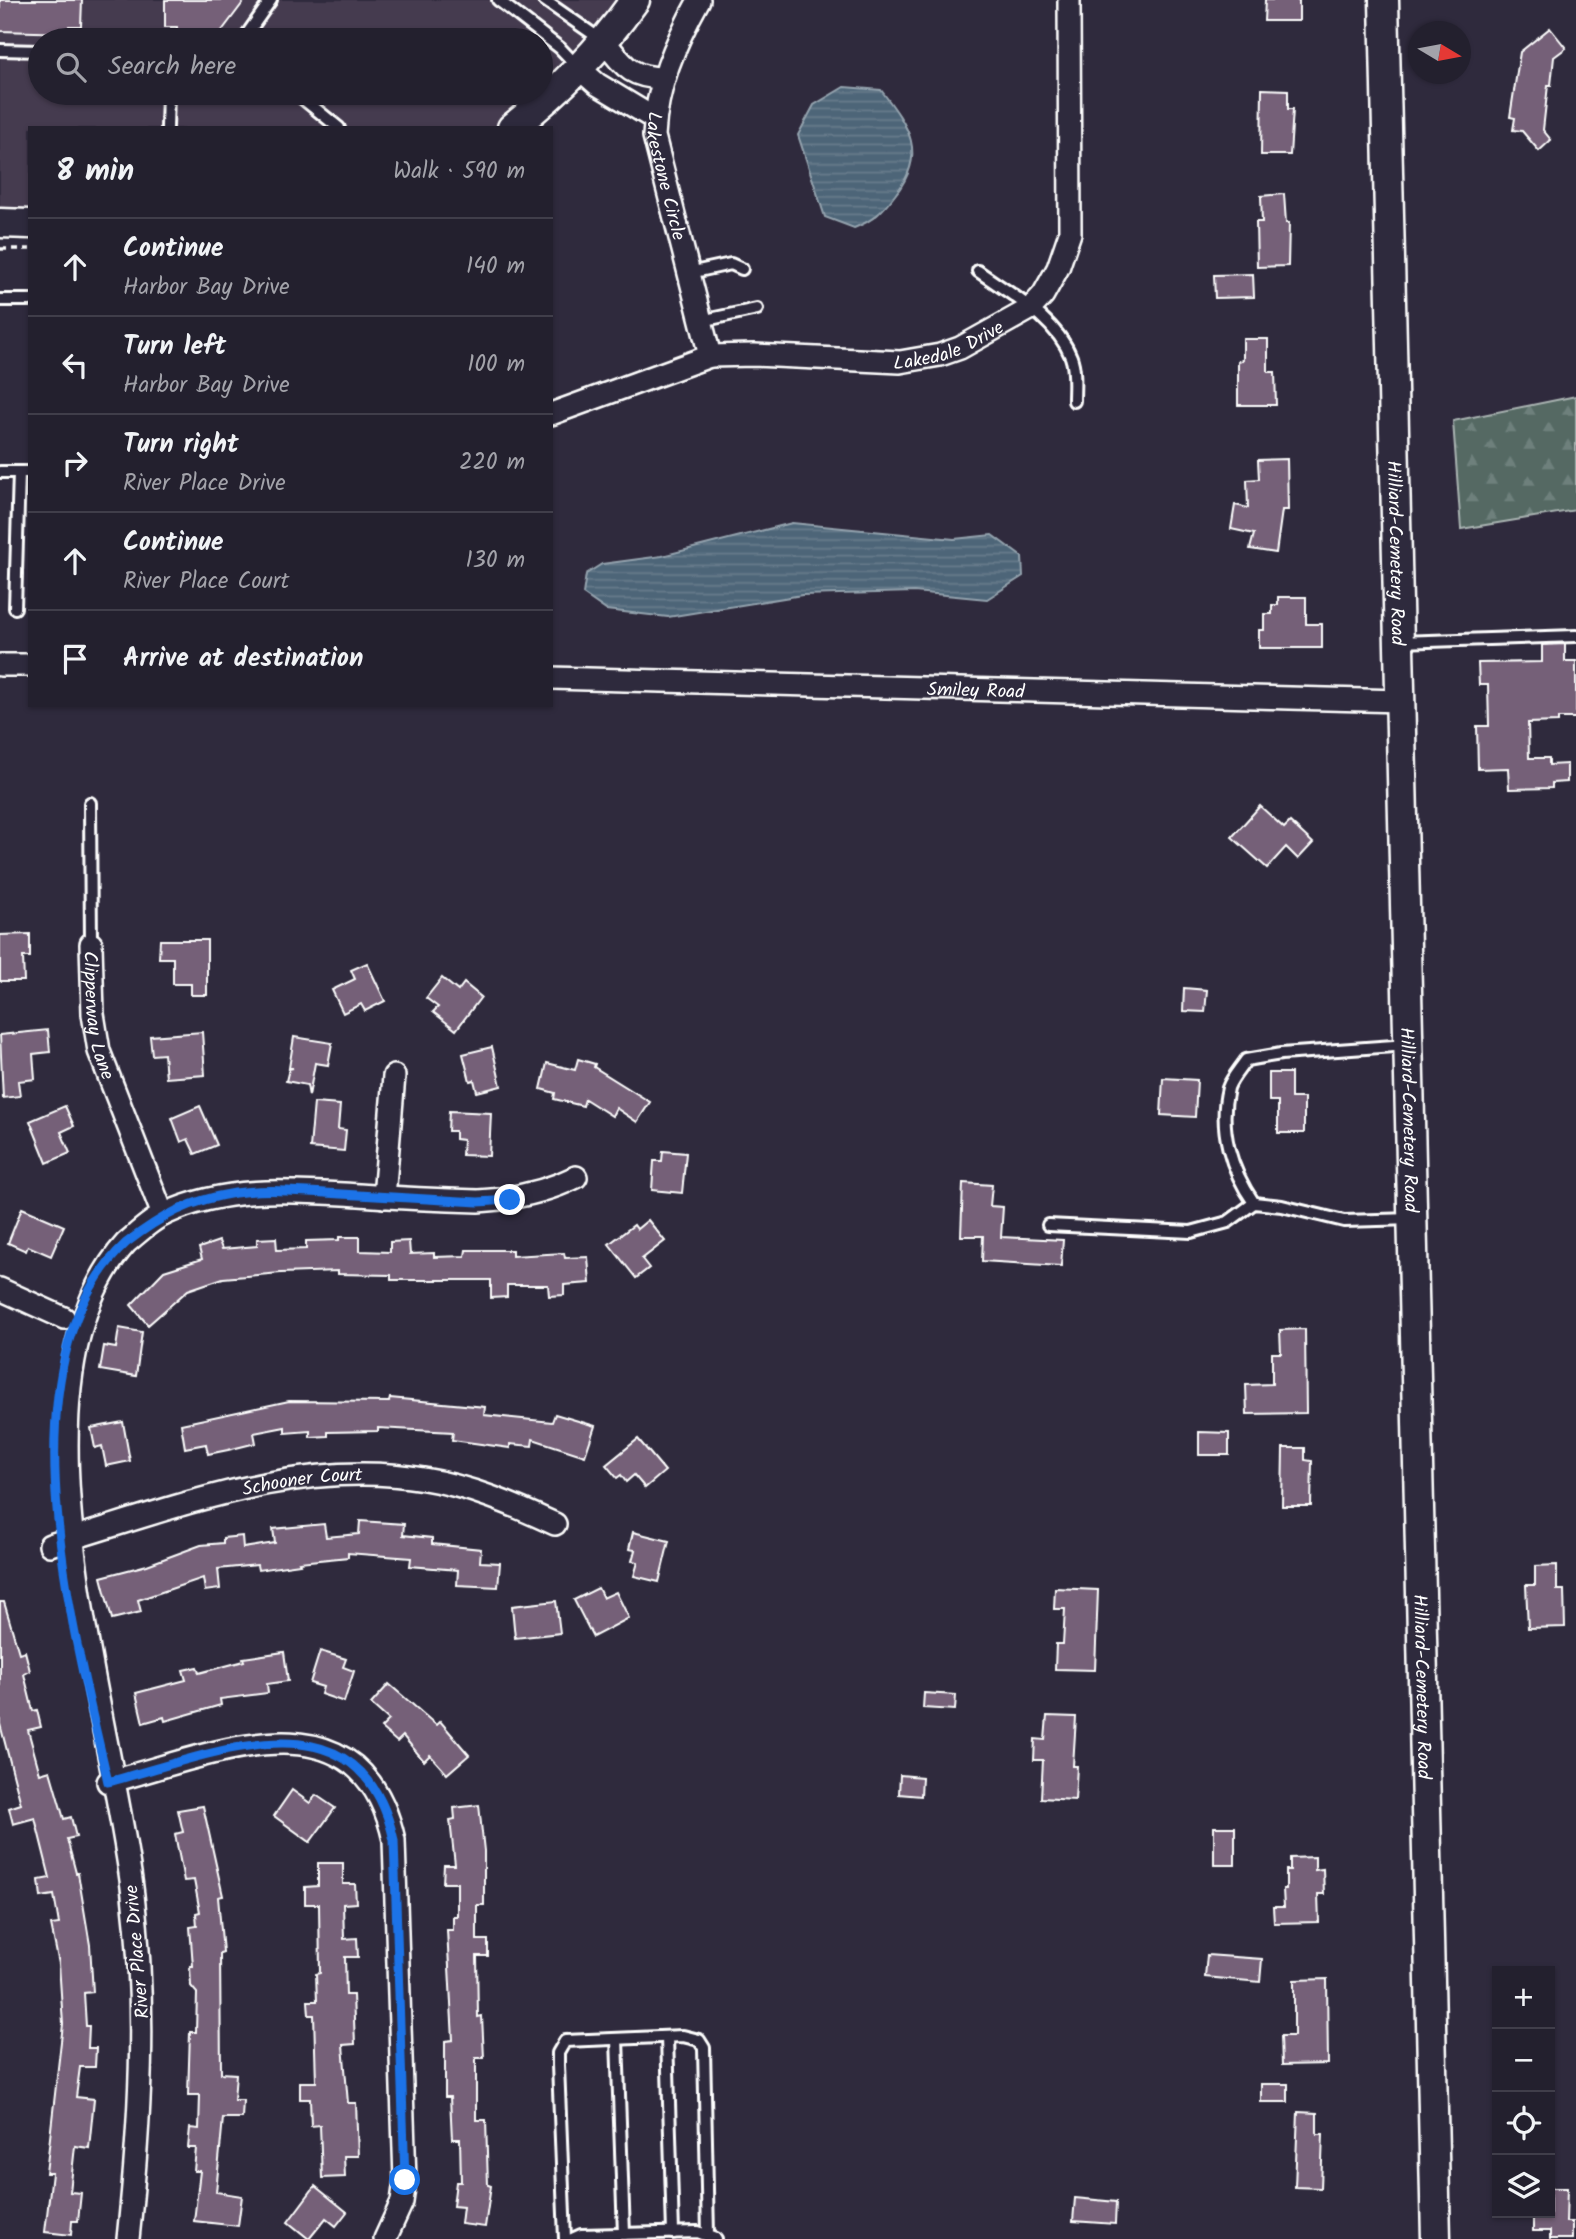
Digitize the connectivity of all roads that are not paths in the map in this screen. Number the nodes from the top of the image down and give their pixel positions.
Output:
1 (271, 0) edge
2 (498, 0) edge
3 (544, 0) edge
4 (635, 0) edge
5 (699, 0) edge
6 (1069, 0) edge
7 (1384, 0) edge
8 (251, 28) edge
9 (534, 28) edge
10 (605, 42) junction
11 (553, 43) edge
12 (0, 50) edge
13 (28, 51) edge
14 (581, 70) junction
15 (628, 70) junction
16 (663, 78) junction
17 (553, 94) edge
18 (615, 95) junction
19 (168, 105) edge
20 (311, 105) edge
21 (539, 105) edge
22 (655, 119) junction
23 (167, 126) edge
24 (337, 126) edge
25 (514, 126) edge
26 (0, 223) edge
27 (28, 224) edge
28 (743, 269) dead end
29 (978, 271) dead end
30 (689, 274) junction
31 (0, 300) edge
32 (28, 300) edge
33 (757, 309) dead end
34 (1030, 309) junction
35 (701, 321) junction
36 (710, 356) junction
37 (1074, 401) dead end
38 (553, 413) edge
39 (0, 472) edge
40 (24, 472) edge
41 (15, 608) dead end
42 (1576, 636) edge
43 (1399, 642) junction
44 (0, 665) edge
45 (28, 666) edge
46 (553, 678) edge
47 (1401, 701) junction
48 (90, 803) dead end
49 (91, 944) joint
50 (1408, 1045) junction
51 (394, 1076) dead end
52 (576, 1177) dead end
53 (384, 1197) junction
54 (1254, 1203) junction
55 (163, 1215) junction
56 (1412, 1219) junction
57 (1048, 1224) dead end
58 (0, 1289) edge
59 (64, 1318) junction
60 (56, 1343) dead end
61 (47, 1518) dead end
62 (555, 1524) dead end
63 (50, 1545) junction
64 (54, 1569) dead end
65 (61, 1605) dead end
66 (108, 1782) junction
67 (667, 2037) junction
68 (617, 2039) junction
69 (673, 2233) junction
70 (624, 2234) junction
71 (712, 2237) edge
72 (128, 2239) edge
73 (385, 2239) edge
74 (565, 2239) edge
75 (572, 2239) edge
76 (1436, 2239) edge

1 - 8 lane
2 - 9 lane
3 - 10 lane
4 - 10 main road
5 - 16 street, Lakestone Circle
6 - 34 street, Lakedale Drive
7 - 43 main road, Hilliard-Cemetery Road
10 - 14 main road
10 - 15 street
11 - 14 lane
12 - 13 lane
14 - 17 main road
14 - 18 street
15 - 16 street
15 - 18 lane
16 - 22 street, Lakestone Circle
18 - 22 street
19 - 23 lane
20 - 24 lane
21 - 25 main road
22 - 30 street, Lakestone Circle
26 - 27 main road
28 - 30 lane
29 - 34 lane
30 - 35 street, Lakestone Circle
31 - 32 lane
33 - 35 lane
34 - 36 street, Lakedale Drive
34 - 37 lane
35 - 36 street, Lakestone Circle
36 - 38 street, Lakedale Drive
39 - 40 lane
40 - 41 lane
42 - 43 lane
43 - 47 main road, Hilliard-Cemetery Road
44 - 45 street
46 - 47 street, Smiley Road
47 - 50 main road, Hilliard-Cemetery Road
48 - 49 lane, Clipperway Lane
49 - 55 street, Clipperway Lane
50 - 54 lane
50 - 56 main road, Hilliard-Cemetery Road
51 - 53 street
52 - 53 street
53 - 55 street
54 - 56 lane
54 - 57 lane
55 - 59 street
56 - 76 main road, Hilliard-Cemetery Road
58 - 59 street
59 - 60 street
61 - 63 street
62 - 63 street, Schooner Court
63 - 64 street
65 - 66 street, River Place Drive
66 - 72 street, River Place Drive
66 - 73 street
67 - 68 lane
67 - 69 lane
67 - 71 lane
68 - 70 lane
68 - 74 lane
69 - 70 lane
69 - 71 lane
70 - 75 lane

